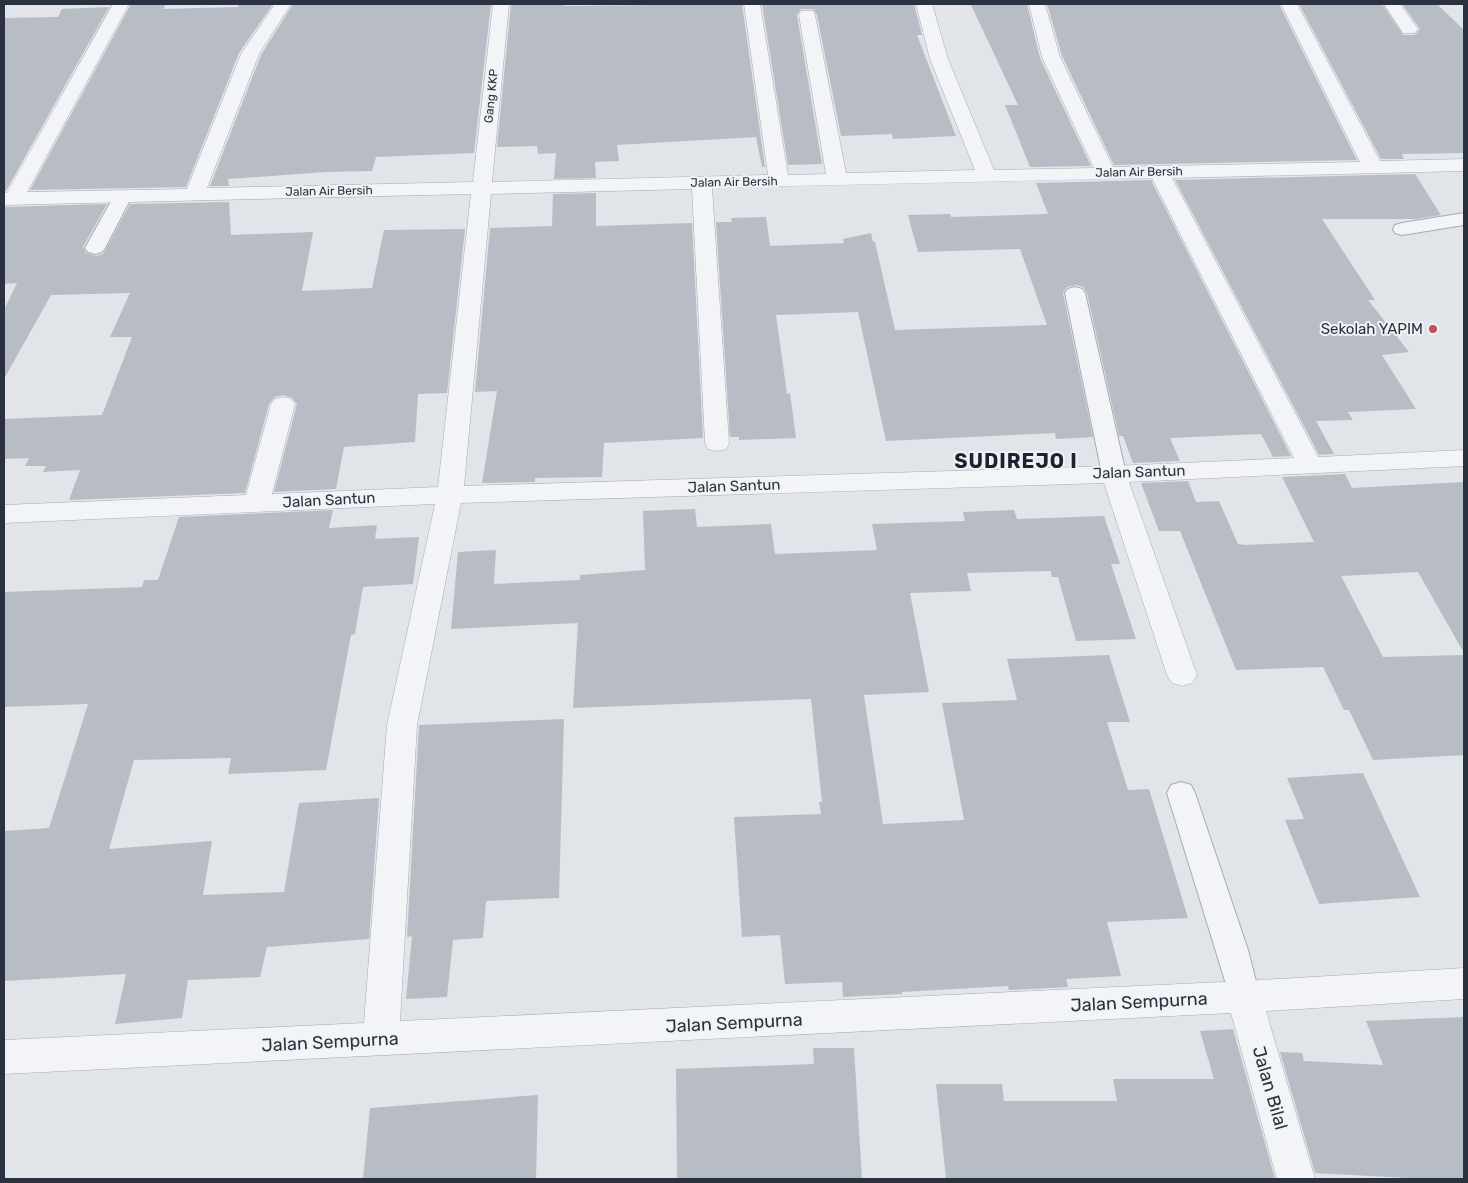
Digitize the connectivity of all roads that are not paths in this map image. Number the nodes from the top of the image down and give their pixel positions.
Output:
1 (121, 4) edge
2 (283, 4) edge
3 (501, 4) edge
4 (752, 4) edge
5 (924, 4) edge
6 (1037, 4) edge
7 (1289, 4) edge
8 (1392, 4) edge
9 (807, 15) dead end
10 (1409, 29) dead end
11 (1464, 165) edge
12 (1373, 167) junction
13 (1159, 172) junction
14 (1106, 173) junction
15 (987, 176) junction
16 (837, 180) junction
17 (779, 181) junction
18 (702, 182) junction
19 (480, 188) junction
20 (195, 194) junction
21 (123, 196) junction
22 (9, 198) edge
23 (1464, 219) edge
24 (1402, 229) dead end
25 (95, 248) dead end
26 (1075, 293) dead end
27 (283, 404) dead end
28 (717, 443) dead end
29 (1464, 458) edge
30 (1310, 465) junction
31 (1114, 474) junction
32 (450, 494) junction
33 (257, 503) junction
34 (4, 514) edge
35 (1182, 675) dead end
36 (1182, 793) dead end
37 (1464, 983) edge
38 (1244, 997) junction
39 (381, 1040) junction
40 (4, 1057) edge
41 (1296, 1179) edge

1 - 22 street
2 - 20 street
3 - 19 street, Gang KKP
4 - 17 street
5 - 15 street
6 - 14 street
7 - 12 street
8 - 10 street
9 - 16 street
11 - 12 street, Jalan Air Bersih
12 - 13 street, Jalan Air Bersih
13 - 14 street, Jalan Air Bersih
13 - 30 street
14 - 15 street, Jalan Air Bersih
15 - 16 street, Jalan Air Bersih
16 - 17 street, Jalan Air Bersih
17 - 18 street, Jalan Air Bersih
18 - 19 street, Jalan Air Bersih
18 - 28 street
19 - 20 street, Jalan Air Bersih
19 - 32 street, Gang KKP
20 - 21 street, Jalan Air Bersih
21 - 22 street, Jalan Air Bersih
21 - 25 lane
23 - 24 lane
26 - 31 lane
27 - 33 street
29 - 30 street, Jalan Santun
30 - 31 street, Jalan Santun
31 - 32 street, Jalan Santun
31 - 35 street
32 - 33 street, Jalan Santun
32 - 39 street, Gang KKP
33 - 34 street, Jalan Santun
36 - 38 lane
37 - 38 street, Jalan Sempurna
38 - 39 street, Jalan Sempurna
38 - 41 street, Jalan Bilal
39 - 40 street, Jalan Sempurna

